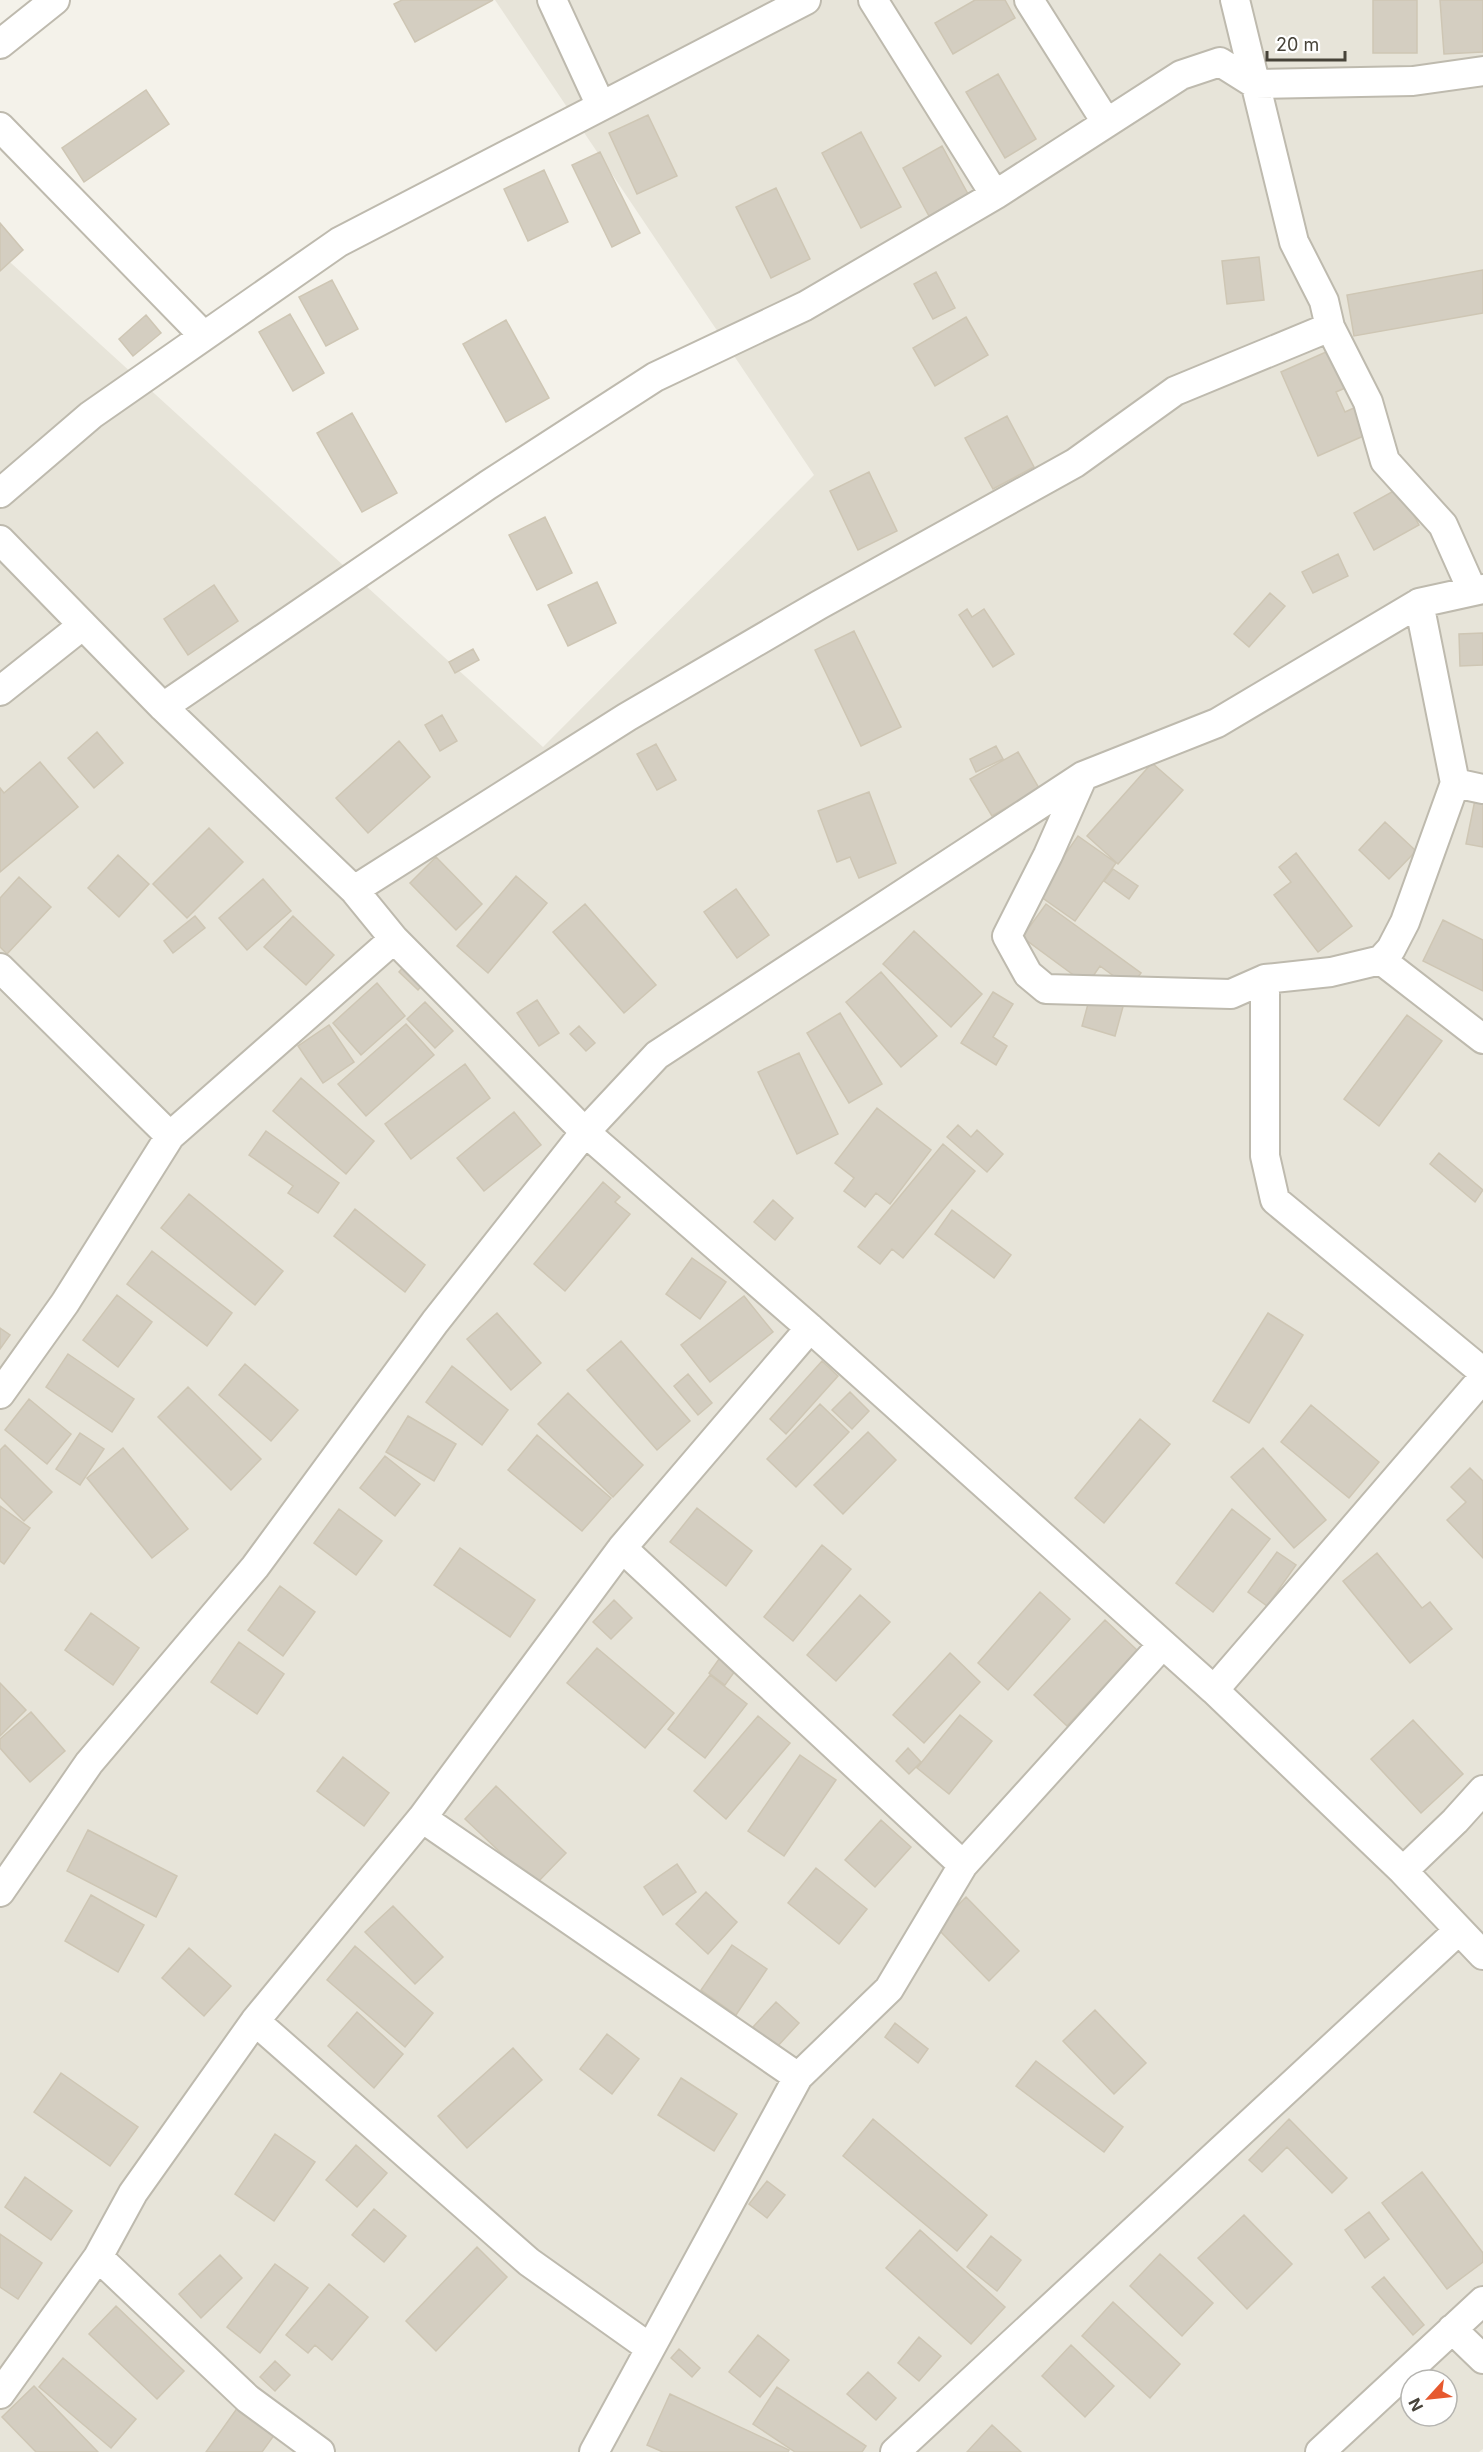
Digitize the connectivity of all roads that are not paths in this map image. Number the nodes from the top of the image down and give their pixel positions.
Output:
1 (55, 0) edge
2 (552, 0) edge
3 (806, 0) edge
4 (873, 0) edge
5 (1029, 0) edge
6 (1235, 0) edge
7 (0, 44) edge
8 (1483, 71) edge
9 (1255, 84) junction
10 (601, 106) junction
11 (1106, 122) junction
12 (0, 127) edge
13 (995, 195) junction
14 (1330, 327) junction
15 (204, 336) junction
16 (0, 493) edge
17 (0, 540) edge
18 (1478, 590) edge
19 (1419, 603) junction
20 (83, 626) junction
21 (0, 691) edge
22 (163, 707) junction
23 (1083, 776) junction
24 (1455, 783) junction
25 (1483, 789) edge
26 (354, 890) junction
27 (394, 939) junction
28 (1381, 960) junction
29 (0, 968) edge
30 (1265, 979) junction
31 (1483, 1040) edge
32 (585, 1132) junction
33 (170, 1136) junction
34 (810, 1328) junction
35 (1483, 1372) edge
36 (1483, 1378) edge
37 (0, 1394) edge
38 (622, 1548) junction
39 (1162, 1645) junction
40 (1214, 1690) junction
41 (1483, 1790) edge
42 (422, 1818) junction
43 (963, 1865) junction
44 (1403, 1871) junction
45 (0, 1892) edge
46 (1458, 1931) junction
47 (1483, 1955) edge
48 (255, 2021) junction
49 (798, 2077) junction
50 (98, 2257) junction
51 (1483, 2301) edge
52 (1452, 2329) junction
53 (650, 2348) junction
54 (1483, 2359) edge
55 (0, 2394) edge
56 (320, 2452) edge
57 (594, 2452) edge
58 (895, 2452) edge
59 (1320, 2452) edge

1 - 7 street
2 - 10 street
3 - 10 street
4 - 13 street
5 - 11 street
6 - 9 street
8 - 9 street
9 - 11 street
9 - 14 street
10 - 15 street
11 - 13 street
12 - 15 street
13 - 22 street
14 - 18 street
14 - 26 street
15 - 16 street
17 - 20 street
18 - 19 street
19 - 23 street
19 - 24 street
20 - 21 street
20 - 22 street
22 - 26 street
23 - 30 street
23 - 32 street
24 - 25 street
24 - 28 street
26 - 27 street
27 - 32 street
27 - 33 street
28 - 30 street
28 - 31 street
29 - 33 street
30 - 35 street
32 - 34 street
32 - 45 street
33 - 37 street
34 - 38 street
34 - 39 street
36 - 40 street
38 - 42 street
38 - 43 street
39 - 40 street
39 - 43 street
40 - 44 street
41 - 44 street
42 - 48 street
42 - 49 street
43 - 49 street
44 - 46 street
46 - 47 street
46 - 58 street
48 - 50 street
48 - 53 street
49 - 53 street
50 - 55 street
50 - 56 street
51 - 52 street
52 - 54 street
52 - 59 street
53 - 57 street

